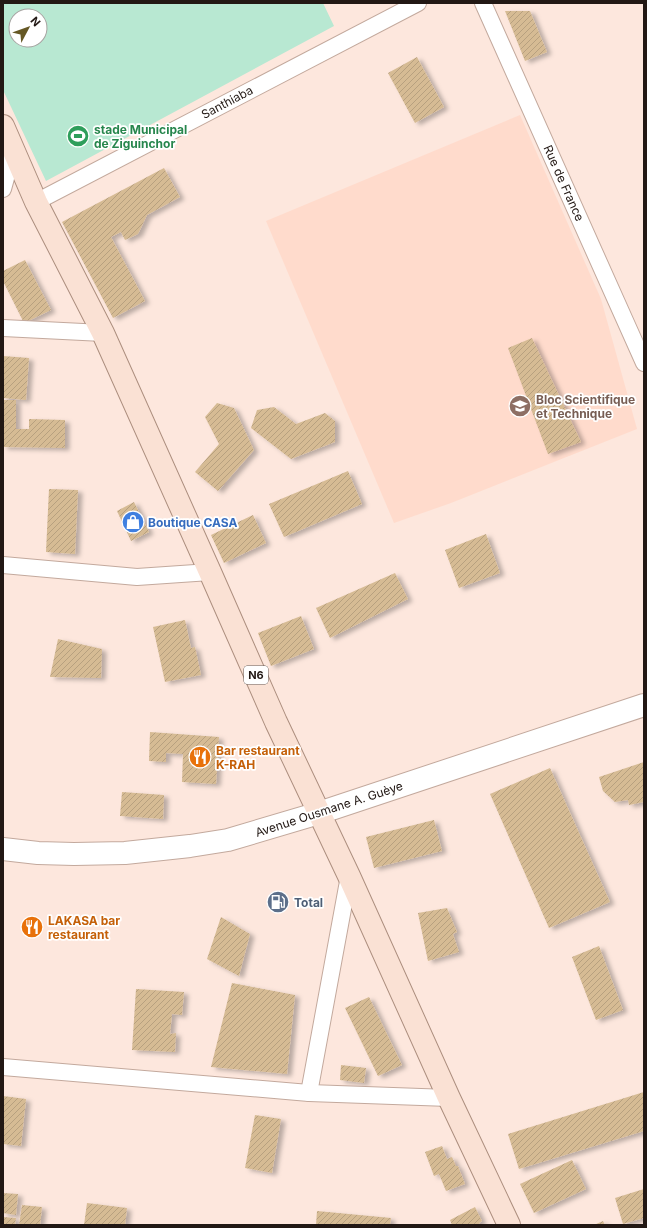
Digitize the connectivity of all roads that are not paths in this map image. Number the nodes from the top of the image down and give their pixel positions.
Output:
1 (418, 3) edge
2 (483, 3) edge
3 (3, 126) edge
4 (14, 149) junction
5 (3, 189) edge
6 (36, 202) junction
7 (3, 328) edge
8 (102, 332) junction
9 (644, 362) edge
10 (3, 565) edge
11 (210, 572) junction
12 (644, 705) edge
13 (319, 813) junction
14 (3, 849) edge
15 (349, 876) junction
16 (3, 1067) edge
17 (309, 1093) junction
18 (449, 1098) junction
19 (509, 1225) edge

1 - 6 street, Santhiaba
2 - 9 street, Rue de France
3 - 4 main road, N6
4 - 5 street
4 - 6 main road, N6
6 - 8 main road, N6
7 - 8 street
8 - 11 main road, N6
10 - 11 street
11 - 13 main road, N6
12 - 13 street, Avenue Ousmane A. Guèye
13 - 14 street, Avenue Ousmane A. Guèye
13 - 15 main road, N6
15 - 17 street
15 - 18 main road, N6
16 - 17 street
17 - 18 street
18 - 19 main road, N6

